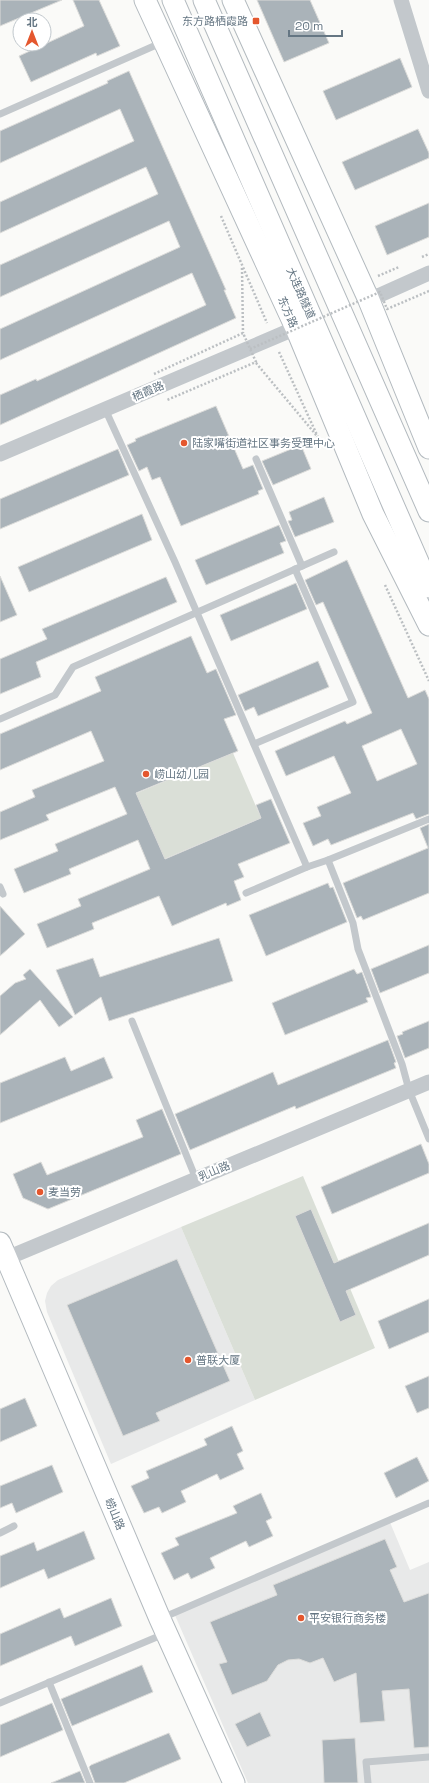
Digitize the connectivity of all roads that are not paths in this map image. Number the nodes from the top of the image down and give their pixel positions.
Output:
1 (145, 0) edge
2 (173, 0) edge
3 (204, 0) edge
4 (232, 0) edge
5 (401, 0) edge
6 (164, 41) junction
7 (429, 91) edge
8 (0, 114) edge
9 (429, 273) edge
10 (368, 298) junction
11 (296, 328) junction
12 (105, 409) junction
13 (429, 448) edge
14 (0, 454) edge
15 (256, 459) dead end
16 (429, 511) edge
17 (334, 552) dead end
18 (299, 568) junction
19 (429, 587) edge
20 (197, 613) junction
21 (429, 625) edge
22 (0, 719) edge
23 (254, 744) junction
24 (429, 819) edge
25 (328, 860) junction
26 (307, 867) junction
27 (246, 893) dead end
28 (132, 1021) dead end
29 (429, 1082) edge
30 (408, 1090) junction
31 (429, 1138) edge
32 (196, 1179) junction
33 (2, 1254) edge
34 (429, 1503) edge
35 (14, 1526) dead end
36 (0, 1533) edge
37 (163, 1626) junction
38 (49, 1682) junction
39 (0, 1703) edge
40 (429, 1757) edge
41 (90, 1783) edge
42 (234, 1783) edge
43 (368, 1783) edge

1 - 6 main road, 东方路
2 - 19 main road, 大连路隧道
3 - 16 main road
4 - 10 main road
5 - 7 street
6 - 8 lane
6 - 11 main road, 东方路
9 - 10 street
10 - 13 main road
11 - 12 street, 栖霞路
11 - 21 main road, 东方路
12 - 14 street, 栖霞路
12 - 20 lane
15 - 18 lane
17 - 18 lane
18 - 20 lane
18 - 23 lane
20 - 22 lane
20 - 23 lane
23 - 26 lane
24 - 25 lane
25 - 26 lane
25 - 30 lane
26 - 27 lane
28 - 32 lane
29 - 30 street, 乳山路
30 - 31 lane
30 - 32 street, 乳山路
32 - 33 street, 乳山路
33 - 37 main road, 崂山路
34 - 37 lane
35 - 36 lane
37 - 38 lane
37 - 42 main road, 崂山路
38 - 39 lane
38 - 41 lane
40 - 43 lane

